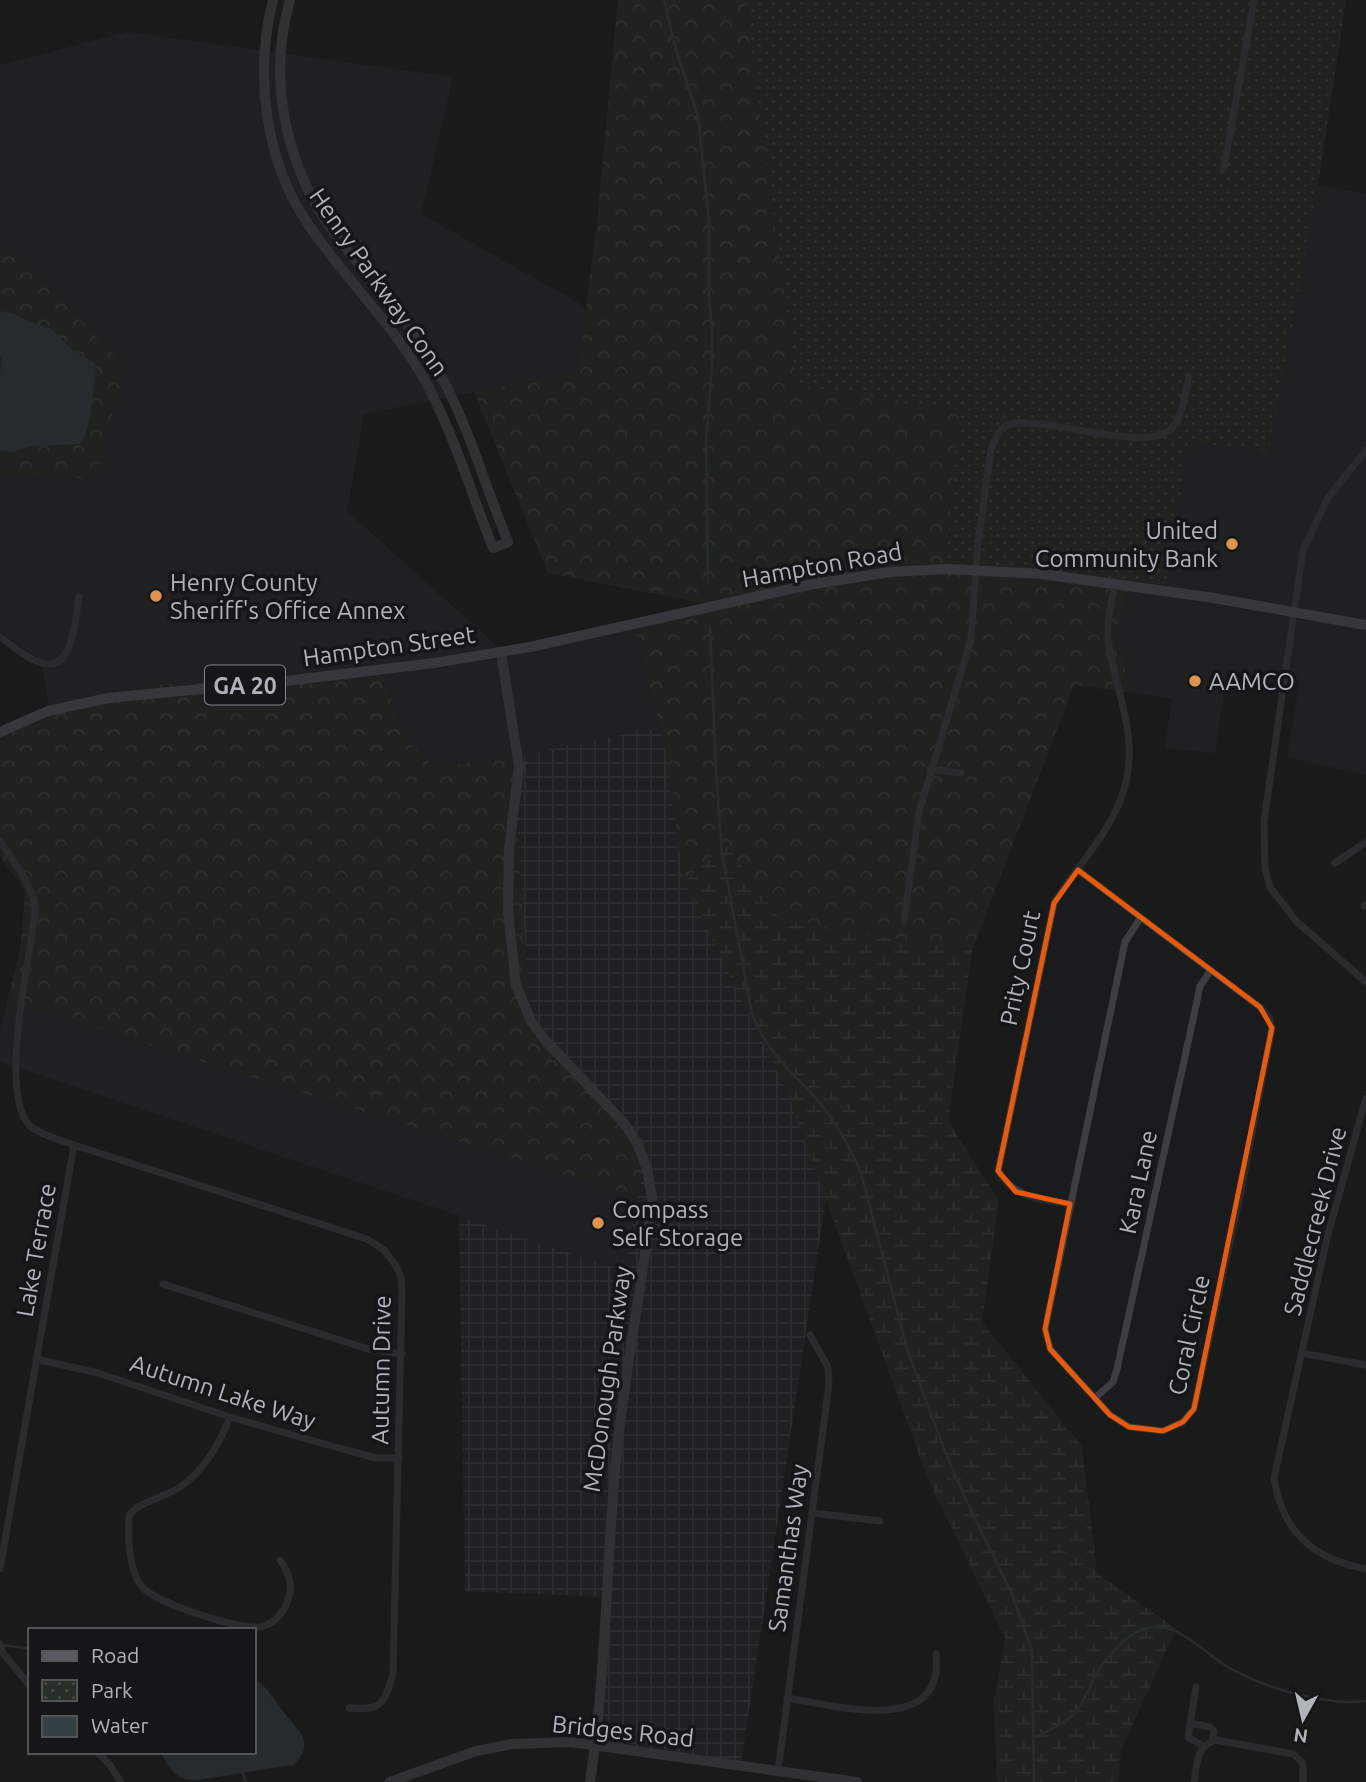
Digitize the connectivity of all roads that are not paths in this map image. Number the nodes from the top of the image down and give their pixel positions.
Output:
1 (273, 0) edge
2 (290, 0) edge
3 (1254, 0) edge
4 (1224, 168) dead end
5 (1189, 377) dead end
6 (1366, 450) edge
7 (976, 570) junction
8 (1114, 585) junction
9 (79, 597) dead end
10 (1294, 611) junction
11 (661, 617) joint
12 (1366, 625) edge
13 (0, 637) edge
14 (501, 652) junction
15 (0, 732) edge
16 (930, 769) junction
17 (961, 773) dead end
18 (0, 841) edge
19 (1366, 842) edge
20 (1335, 863) dead end
21 (1078, 870) junction
22 (1141, 917) junction
23 (904, 921) dead end
24 (1211, 970) junction
25 (1366, 982) edge
26 (1366, 1098) edge
27 (74, 1145) junction
28 (1070, 1204) junction
29 (163, 1284) dead end
30 (810, 1335) dead end
31 (1302, 1353) junction
32 (402, 1354) junction
33 (36, 1359) junction
34 (1366, 1365) edge
35 (1096, 1396) junction
36 (230, 1417) junction
37 (399, 1458) junction
38 (812, 1513) junction
39 (880, 1521) dead end
40 (280, 1560) dead end
41 (0, 1569) edge
42 (1366, 1569) edge
43 (0, 1644) edge
44 (936, 1654) dead end
45 (28, 1684) edge
46 (1196, 1687) dead end
47 (787, 1698) junction
48 (349, 1708) dead end
49 (1190, 1724) junction
50 (1212, 1741) junction
51 (596, 1745) junction
52 (1203, 1746) junction
53 (98, 1754) edge
54 (778, 1771) junction
55 (121, 1782) edge
56 (390, 1782) edge
57 (590, 1782) edge
58 (857, 1782) edge
59 (1194, 1782) edge
60 (1303, 1782) edge

1 - 2 street, Henry Parkway Conn
3 - 4 street
5 - 7 street
6 - 10 street
7 - 8 main road, Hampton Road / GA 20
7 - 11 main road, Hampton Road / GA 20
7 - 16 street
8 - 10 main road, Hampton Road / GA 20
8 - 21 street, Prity Court
9 - 13 street
10 - 12 main road, Hampton Road / GA 20
10 - 25 street
11 - 14 main road, Hampton Street / GA 20
14 - 15 main road, Hampton Street / GA 20
14 - 51 street, McDonough Parkway
16 - 17 street
16 - 23 street
18 - 27 street, Autumn Drive
19 - 20 street
21 - 22 street, Coral Circle
21 - 28 street, Prity Court
22 - 24 street, Coral Circle
22 - 28 street, Coral Circle
24 - 35 street, Kara Lane
24 - 35 street, Coral Circle
26 - 31 street, Saddlecreek Drive
27 - 32 street, Autumn Drive
27 - 33 street, Lake Terrace
28 - 35 street, Coral Circle
29 - 32 street
30 - 38 street, Samanthas Way
31 - 34 street, Saddlecreek Drive
31 - 42 street, Saddlecreek Drive
32 - 37 street, Autumn Drive
33 - 36 street, Autumn Lake Way
33 - 41 street, Lake Terrace
36 - 37 street, Autumn Lake Way
36 - 40 street
37 - 48 street, Autumn Drive
38 - 39 street
38 - 47 street, Samanthas Way
43 - 45 street
44 - 47 street
46 - 49 street
47 - 54 street, Samanthas Way
49 - 50 street
49 - 52 street
50 - 52 street
50 - 60 street
51 - 54 street, Bridges Road
51 - 56 street, Bridges Road
51 - 57 street, McDonough Parkway
52 - 59 street
53 - 55 street
54 - 58 street, Bridges Road

